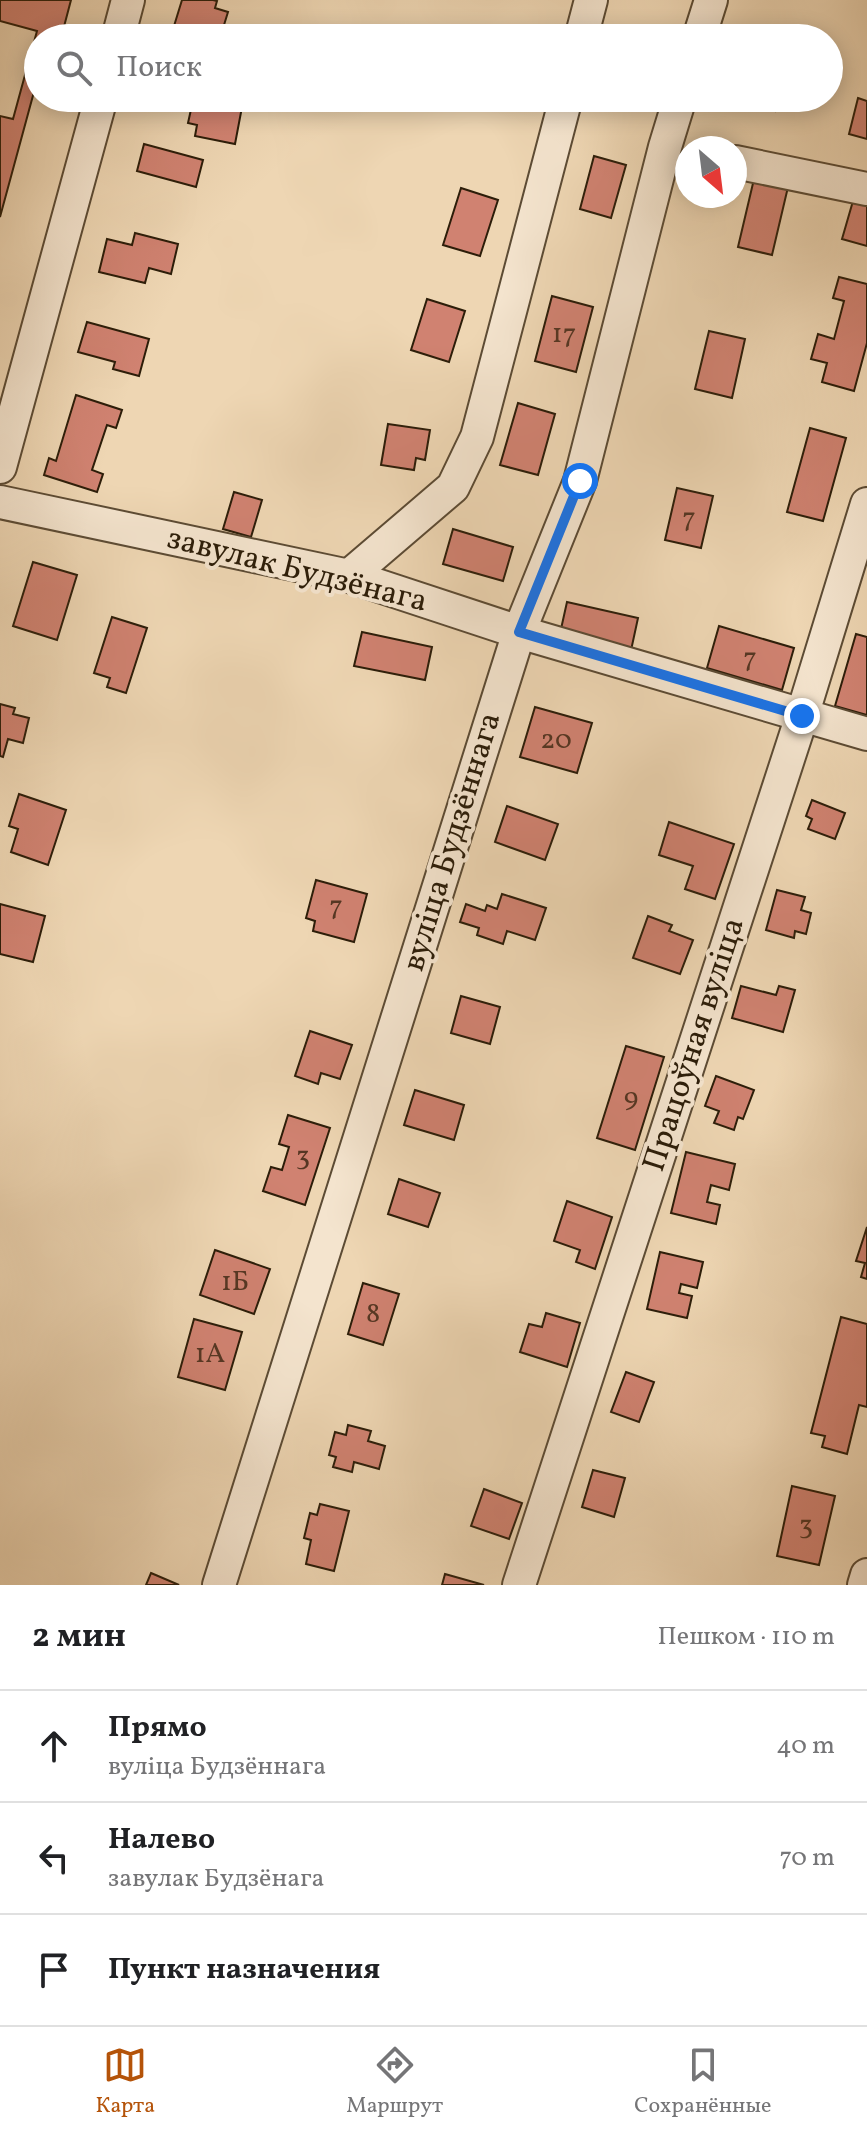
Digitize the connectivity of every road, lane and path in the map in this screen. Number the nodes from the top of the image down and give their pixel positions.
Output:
1 (128, 0) edge
2 (591, 0) edge
3 (711, 0) edge
4 (122, 24) edge
5 (585, 24) edge
6 (703, 24) edge
7 (97, 112) edge
8 (562, 112) edge
9 (679, 112) edge
10 (677, 136) edge
11 (675, 153) edge
12 (747, 164) edge
13 (867, 189) edge
14 (0, 467) edge
15 (0, 502) edge
16 (867, 504) edge
17 (349, 576) junction
18 (519, 632) junction
19 (802, 716) junction
20 (867, 734) edge
21 (867, 1575) edge
22 (219, 1585) edge
23 (519, 1585) edge
24 (864, 1585) edge

1 - 4 street
2 - 5 street
3 - 6 street
7 - 14 street
8 - 17 street
9 - 10 street, вуліца Будзённага
11 - 18 street, вуліца Будзённага
12 - 13 street
15 - 17 street, завулак Будзёнага
16 - 19 street, Працоўная вуліца
17 - 18 street, завулак Будзёнага
18 - 19 street, завулак Будзёнага
18 - 22 street, вуліца Будзённага
19 - 20 street, завулак Будзёнага
19 - 23 street, Працоўная вуліца
21 - 24 street

